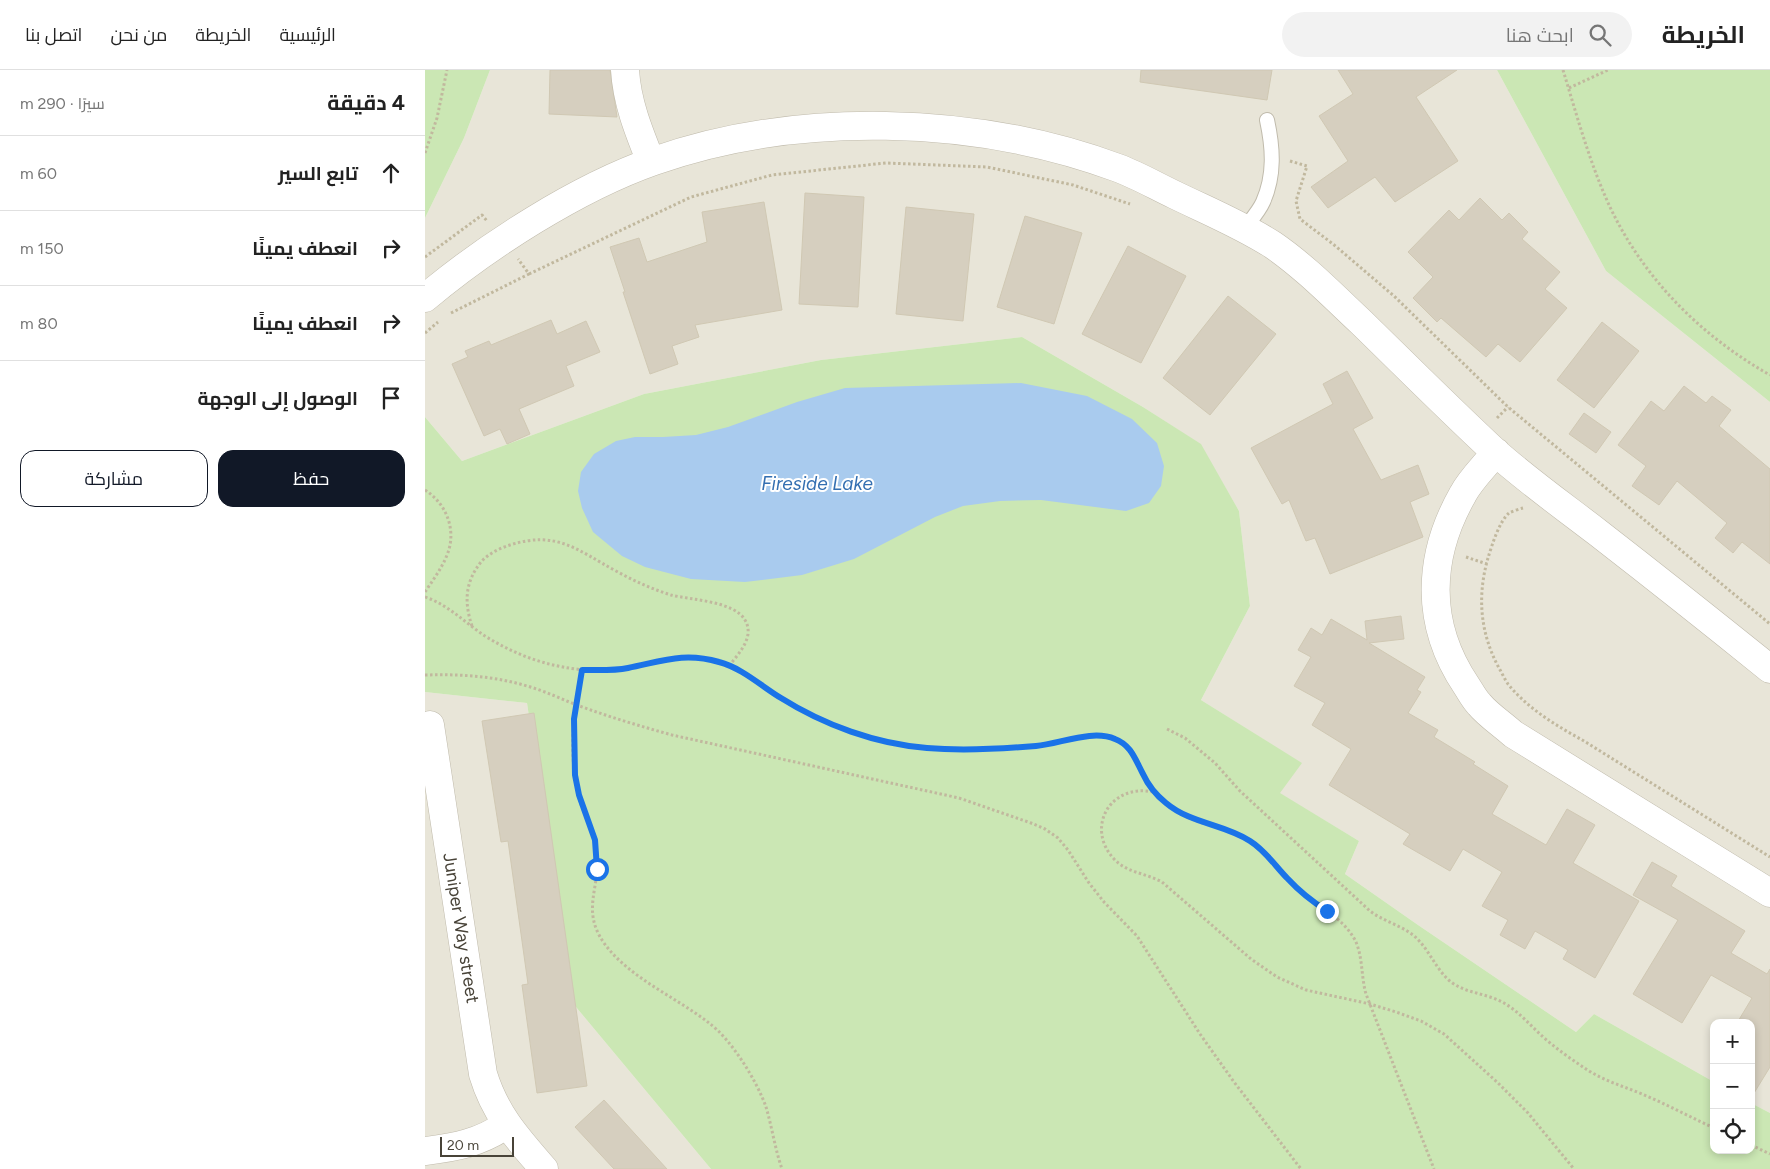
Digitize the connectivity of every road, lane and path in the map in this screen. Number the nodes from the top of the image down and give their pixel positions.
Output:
1 (447, 70) edge
2 (625, 70) edge
3 (1563, 70) edge
4 (1608, 70) edge
5 (1569, 88) junction
6 (1267, 120) dead end
7 (425, 153) edge
8 (1272, 157) junction
9 (651, 162) junction
10 (1137, 206) dead end
11 (1245, 228) junction
12 (529, 274) dead end
13 (425, 298) edge
14 (1770, 375) edge
15 (1496, 452) junction
16 (425, 490) edge
17 (1525, 507) dead end
18 (425, 592) edge
19 (425, 597) edge
20 (1770, 624) edge
21 (473, 627) junction
22 (729, 666) junction
23 (1770, 669) edge
24 (582, 670) junction
25 (425, 675) edge
26 (575, 704) junction
27 (430, 725) dead end
28 (1167, 729) dead end
29 (1155, 792) junction
30 (1770, 856) edge
31 (1770, 893) edge
32 (1370, 1004) junction
33 (506, 1125) junction
34 (1710, 1126) edge
35 (1755, 1147) edge
36 (425, 1151) edge
37 (1770, 1154) edge
38 (544, 1169) edge
39 (782, 1169) edge
40 (1301, 1169) edge
41 (1434, 1169) edge
42 (1574, 1169) edge

1 - 7 path
2 - 9 street
3 - 5 path
4 - 5 path
5 - 14 path
6 - 8 lane
8 - 11 lane
8 - 20 path
9 - 11 street
9 - 13 street
10 - 12 path
11 - 15 street
15 - 23 street
15 - 31 street
16 - 18 path
17 - 30 path
19 - 21 path
21 - 22 path
21 - 24 path
22 - 24 path
22 - 29 path
24 - 26 path
25 - 26 path
26 - 39 path
26 - 40 path
27 - 33 street, Juniper Way street
28 - 34 path
29 - 32 path
29 - 32 path
32 - 41 path
32 - 42 path
33 - 36 street
33 - 38 street, Juniper Way street
35 - 37 path

